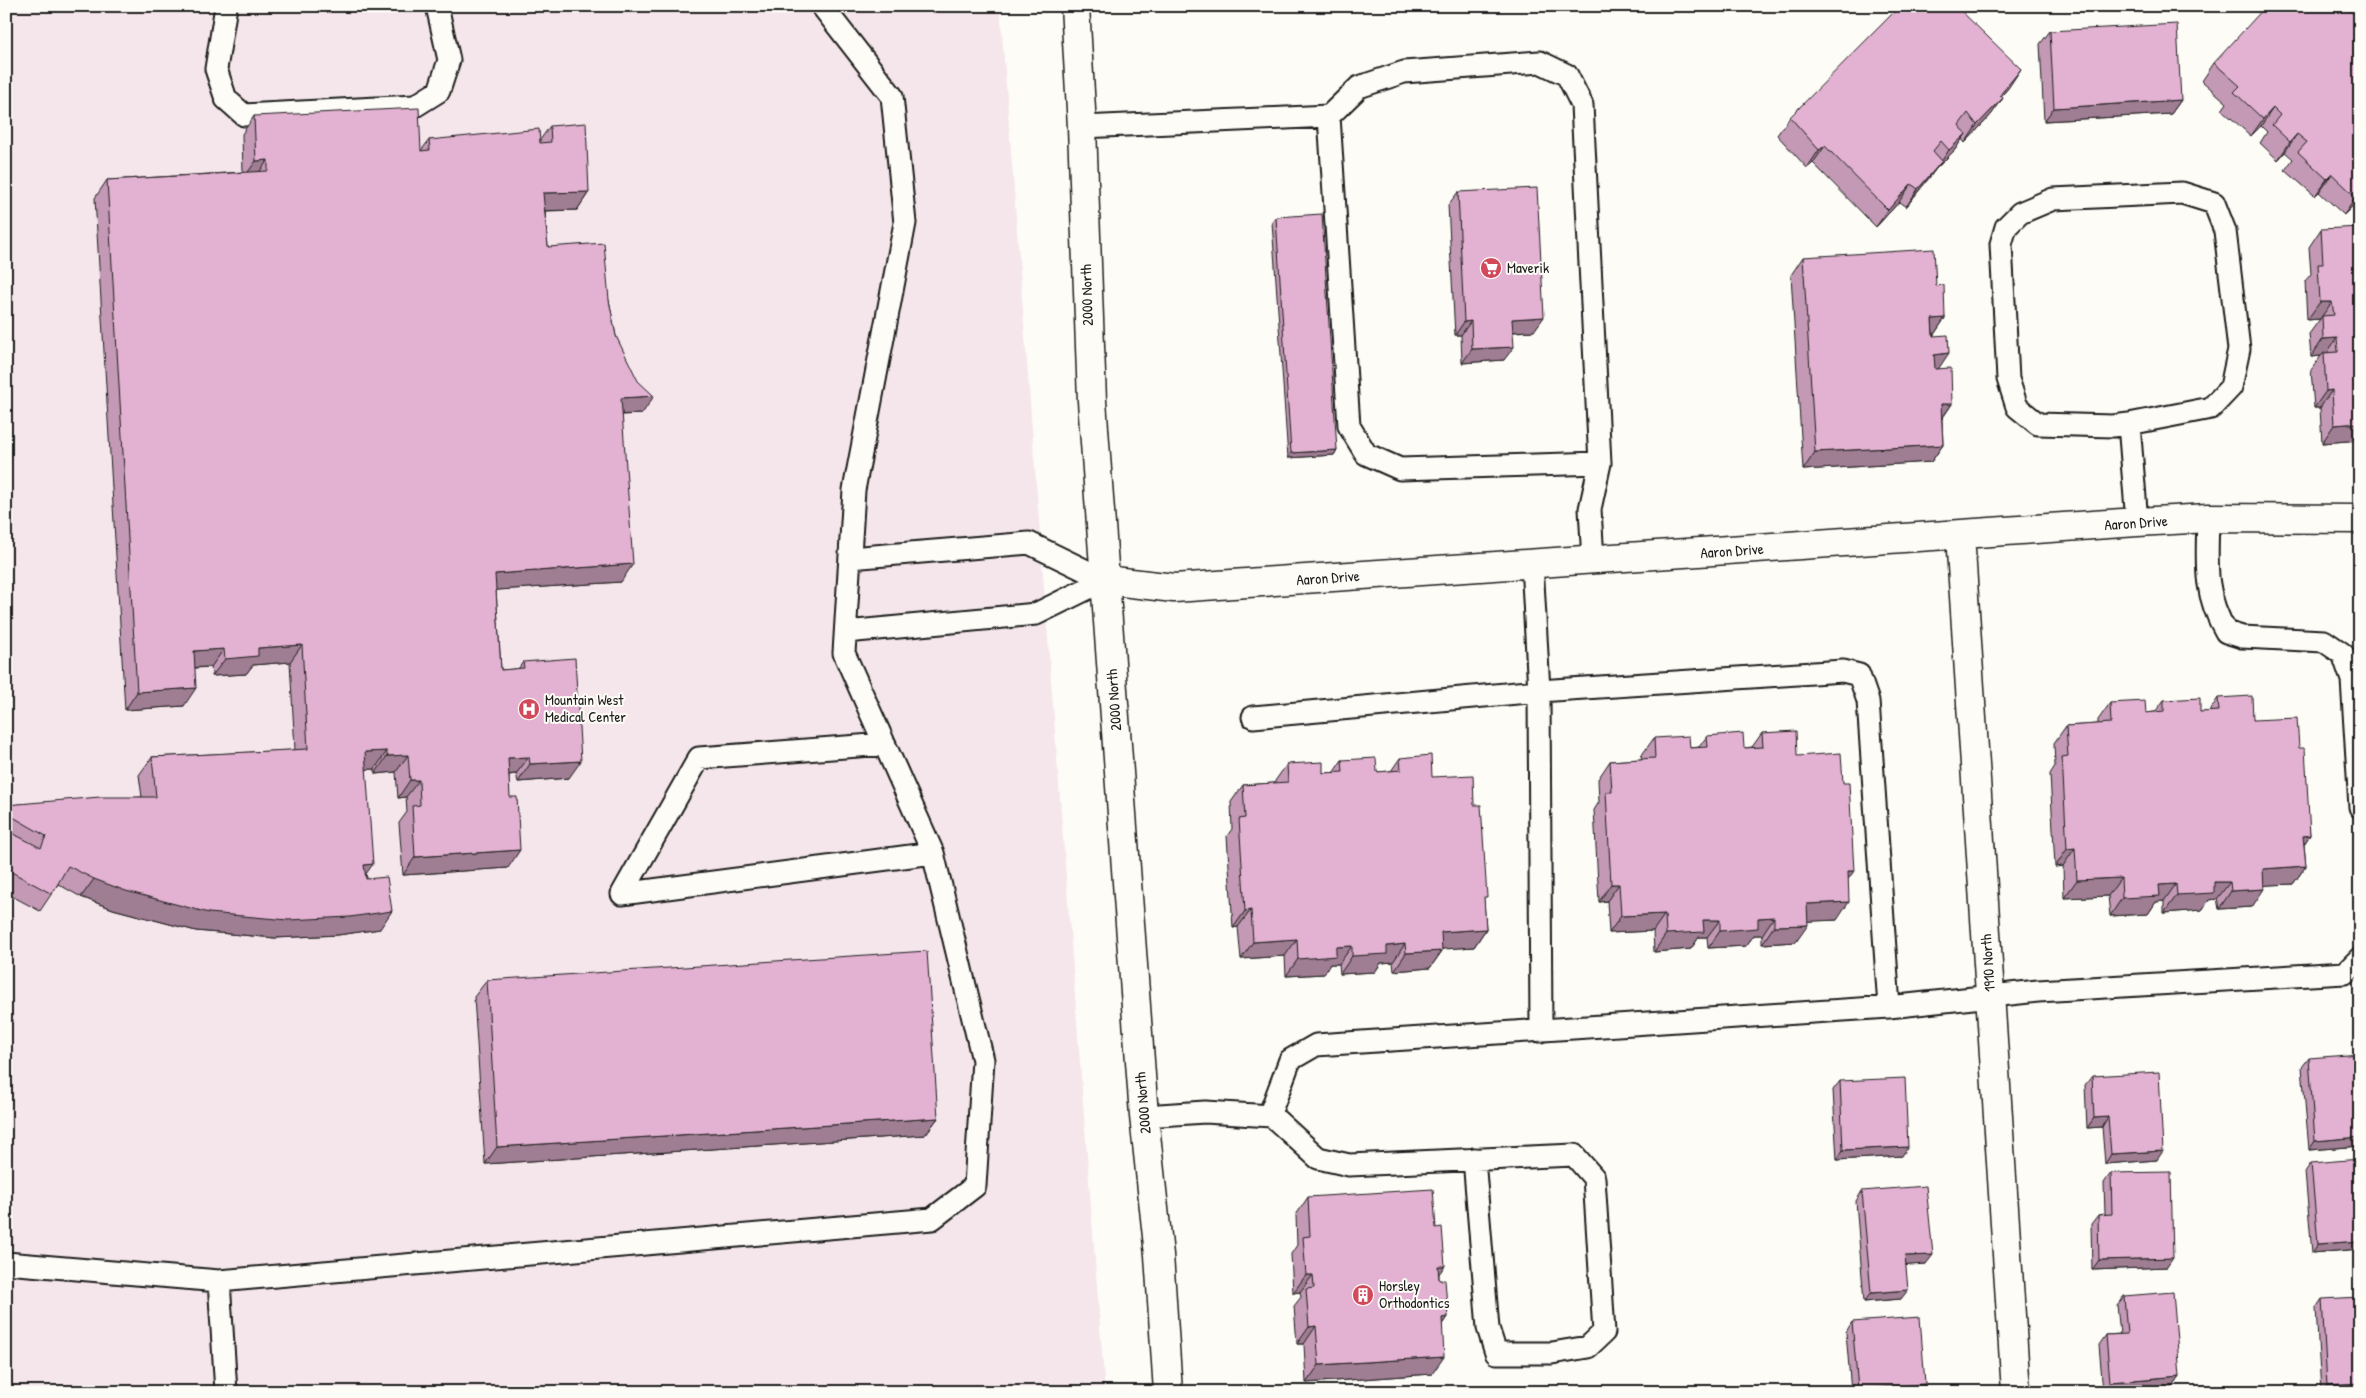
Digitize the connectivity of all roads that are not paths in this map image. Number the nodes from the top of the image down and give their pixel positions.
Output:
1 (226, 6) edge
2 (437, 6) edge
3 (822, 6) edge
4 (1074, 6) edge
5 (1330, 116) junction
6 (1082, 127) junction
7 (2129, 424) junction
8 (1600, 463) junction
9 (2208, 518) junction
10 (2360, 519) edge
11 (2137, 522) junction
12 (1960, 535) junction
13 (850, 558) junction
14 (1593, 560) junction
15 (1532, 563) junction
16 (1105, 580) junction
17 (846, 632) junction
18 (1539, 691) junction
19 (1254, 717) dead end
20 (885, 744) junction
21 (2360, 807) edge
22 (933, 853) junction
23 (2355, 968) edge
24 (1990, 996) junction
25 (1889, 1007) junction
26 (1541, 1031) junction
27 (1144, 1116) junction
28 (1269, 1116) junction
29 (1474, 1159) junction
30 (6, 1263) edge
31 (218, 1281) junction
32 (226, 1392) edge
33 (1168, 1392) edge
34 (2016, 1392) edge

1 - 2 lane
3 - 13 lane
4 - 6 street, 2000 North
5 - 6 lane
5 - 8 lane
5 - 8 lane
6 - 16 street, 2000 North
7 - 7 lane
7 - 11 lane
8 - 14 lane
9 - 10 street, Aaron Drive
9 - 11 street, Aaron Drive
9 - 21 lane
11 - 12 street, Aaron Drive
12 - 14 street, Aaron Drive
12 - 24 street, 1910 North
13 - 16 lane
13 - 17 lane
14 - 15 street, Aaron Drive
15 - 16 street, Aaron Drive
15 - 18 lane
16 - 17 lane
16 - 27 street, 2000 North
17 - 20 lane
18 - 19 lane
18 - 25 lane
18 - 26 lane
20 - 22 lane
20 - 22 lane
22 - 31 lane
23 - 24 lane
24 - 25 lane
24 - 34 street, 1910 North
25 - 26 lane
26 - 28 lane
27 - 28 lane
27 - 33 street, 2000 North
28 - 29 lane
29 - 29 lane
30 - 31 lane
31 - 32 lane

